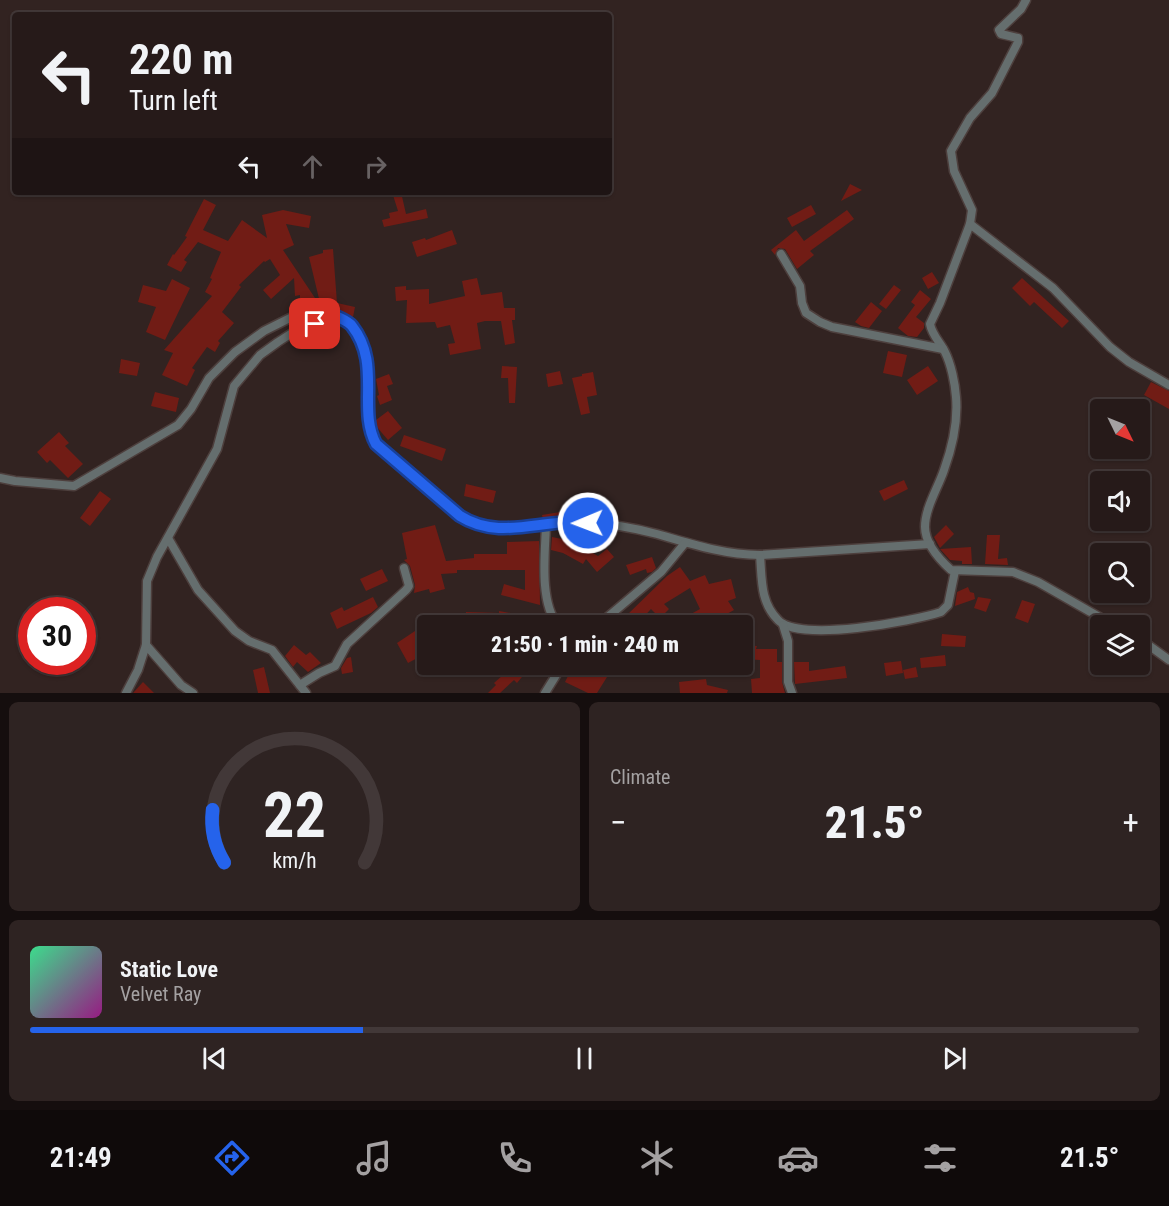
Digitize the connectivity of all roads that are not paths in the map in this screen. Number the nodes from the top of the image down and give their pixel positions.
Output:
1 (1026, 0) edge
2 (970, 224) junction
3 (781, 254) dead end
4 (336, 316) junction
5 (943, 349) junction
6 (1169, 385) edge
7 (0, 478) edge
8 (546, 525) junction
9 (168, 538) junction
10 (686, 543) junction
11 (930, 544) junction
12 (760, 555) junction
13 (404, 568) dead end
14 (955, 571) junction
15 (550, 615) edge
16 (610, 615) edge
17 (1096, 615) edge
18 (783, 625) junction
19 (146, 645) junction
20 (1150, 646) edge
21 (1169, 660) edge
22 (556, 675) edge
23 (300, 685) junction
24 (126, 693) edge
25 (193, 693) edge
26 (306, 693) edge
27 (545, 693) edge
28 (792, 693) edge

1 - 2 street
2 - 5 street
2 - 6 street
3 - 5 street
4 - 7 street
4 - 8 street
4 - 9 street
5 - 11 street
8 - 10 street
8 - 15 street
9 - 19 street
9 - 23 street
10 - 12 street
10 - 16 street
11 - 12 street
11 - 14 street
12 - 18 street
13 - 23 street
14 - 17 street
14 - 18 street
18 - 28 street
19 - 24 street
19 - 25 street
20 - 21 street
22 - 27 street
23 - 26 street

